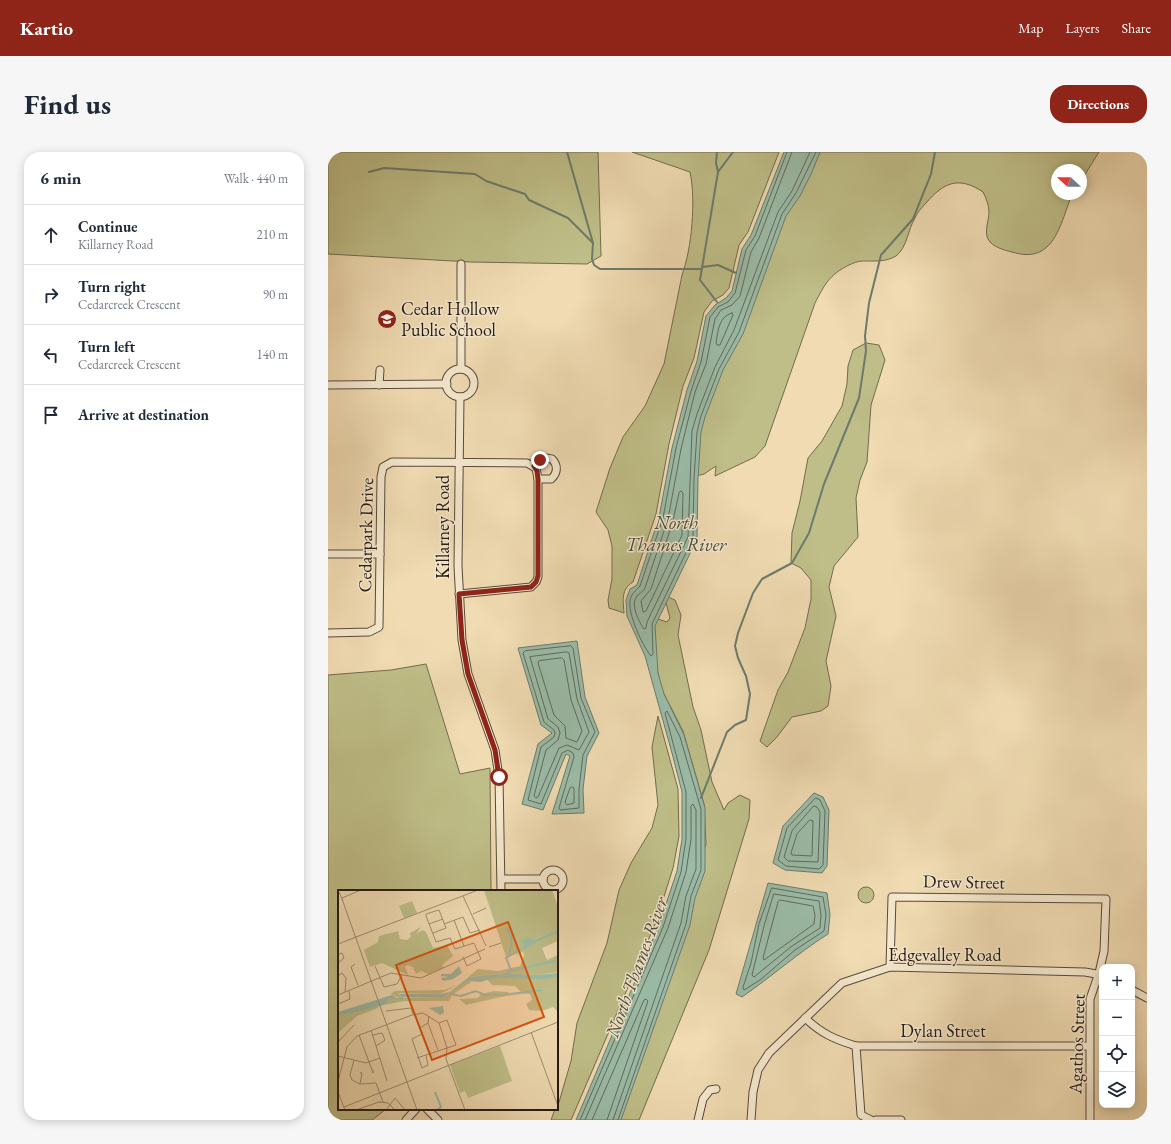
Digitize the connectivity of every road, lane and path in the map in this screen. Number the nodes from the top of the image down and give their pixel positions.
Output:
1 (461, 264) dead end
2 (461, 369) junction
3 (380, 370) dead end
4 (447, 384) junction
5 (328, 385) edge
6 (379, 385) junction
7 (460, 397) junction
8 (458, 463) junction
9 (534, 466) junction
10 (538, 479) junction
11 (328, 554) edge
12 (380, 554) junction
13 (459, 594) junction
14 (328, 632) edge
15 (502, 879) junction
16 (543, 879) dead end
17 (501, 890) edge
18 (1106, 899) joint
19 (1102, 964) edge
20 (890, 967) junction
21 (1099, 974) edge
22 (1099, 979) edge
23 (1135, 992) edge
24 (1147, 998) edge
25 (805, 1018) junction
26 (856, 1046) junction
27 (1089, 1046) junction
28 (716, 1090) dead end
29 (415, 1110) edge
30 (428, 1110) edge
31 (406, 1120) edge
32 (438, 1120) edge
33 (698, 1120) edge
34 (751, 1120) edge
35 (871, 1120) edge
36 (876, 1120) edge
37 (900, 1120) edge
38 (1090, 1120) edge

1 - 2 street
2 - 4 street
2 - 7 street
3 - 6 street
4 - 6 street
4 - 7 street
5 - 6 street
7 - 8 street, Killarney Road
8 - 9 street
8 - 12 street, Cedarpark Drive
8 - 13 street, Killarney Road
9 - 10 street
9 - 10 street
10 - 13 street
11 - 12 street
12 - 14 street, Cedarpark Drive
13 - 15 street, Killarney Road
15 - 16 street
15 - 17 street, Killarney Road
18 - 19 street, Agathos Street
18 - 20 street, Drew Street
20 - 21 street, Edgevalley Road
20 - 25 street, Edgevalley Road
22 - 27 street, Agathos Street
23 - 24 street
25 - 26 street, Dylan Street
25 - 34 street, Edgevalley Road
26 - 27 street, Dylan Street
26 - 35 street
27 - 38 street, Agathos Street
28 - 33 street
29 - 31 street
30 - 32 street
36 - 37 street

